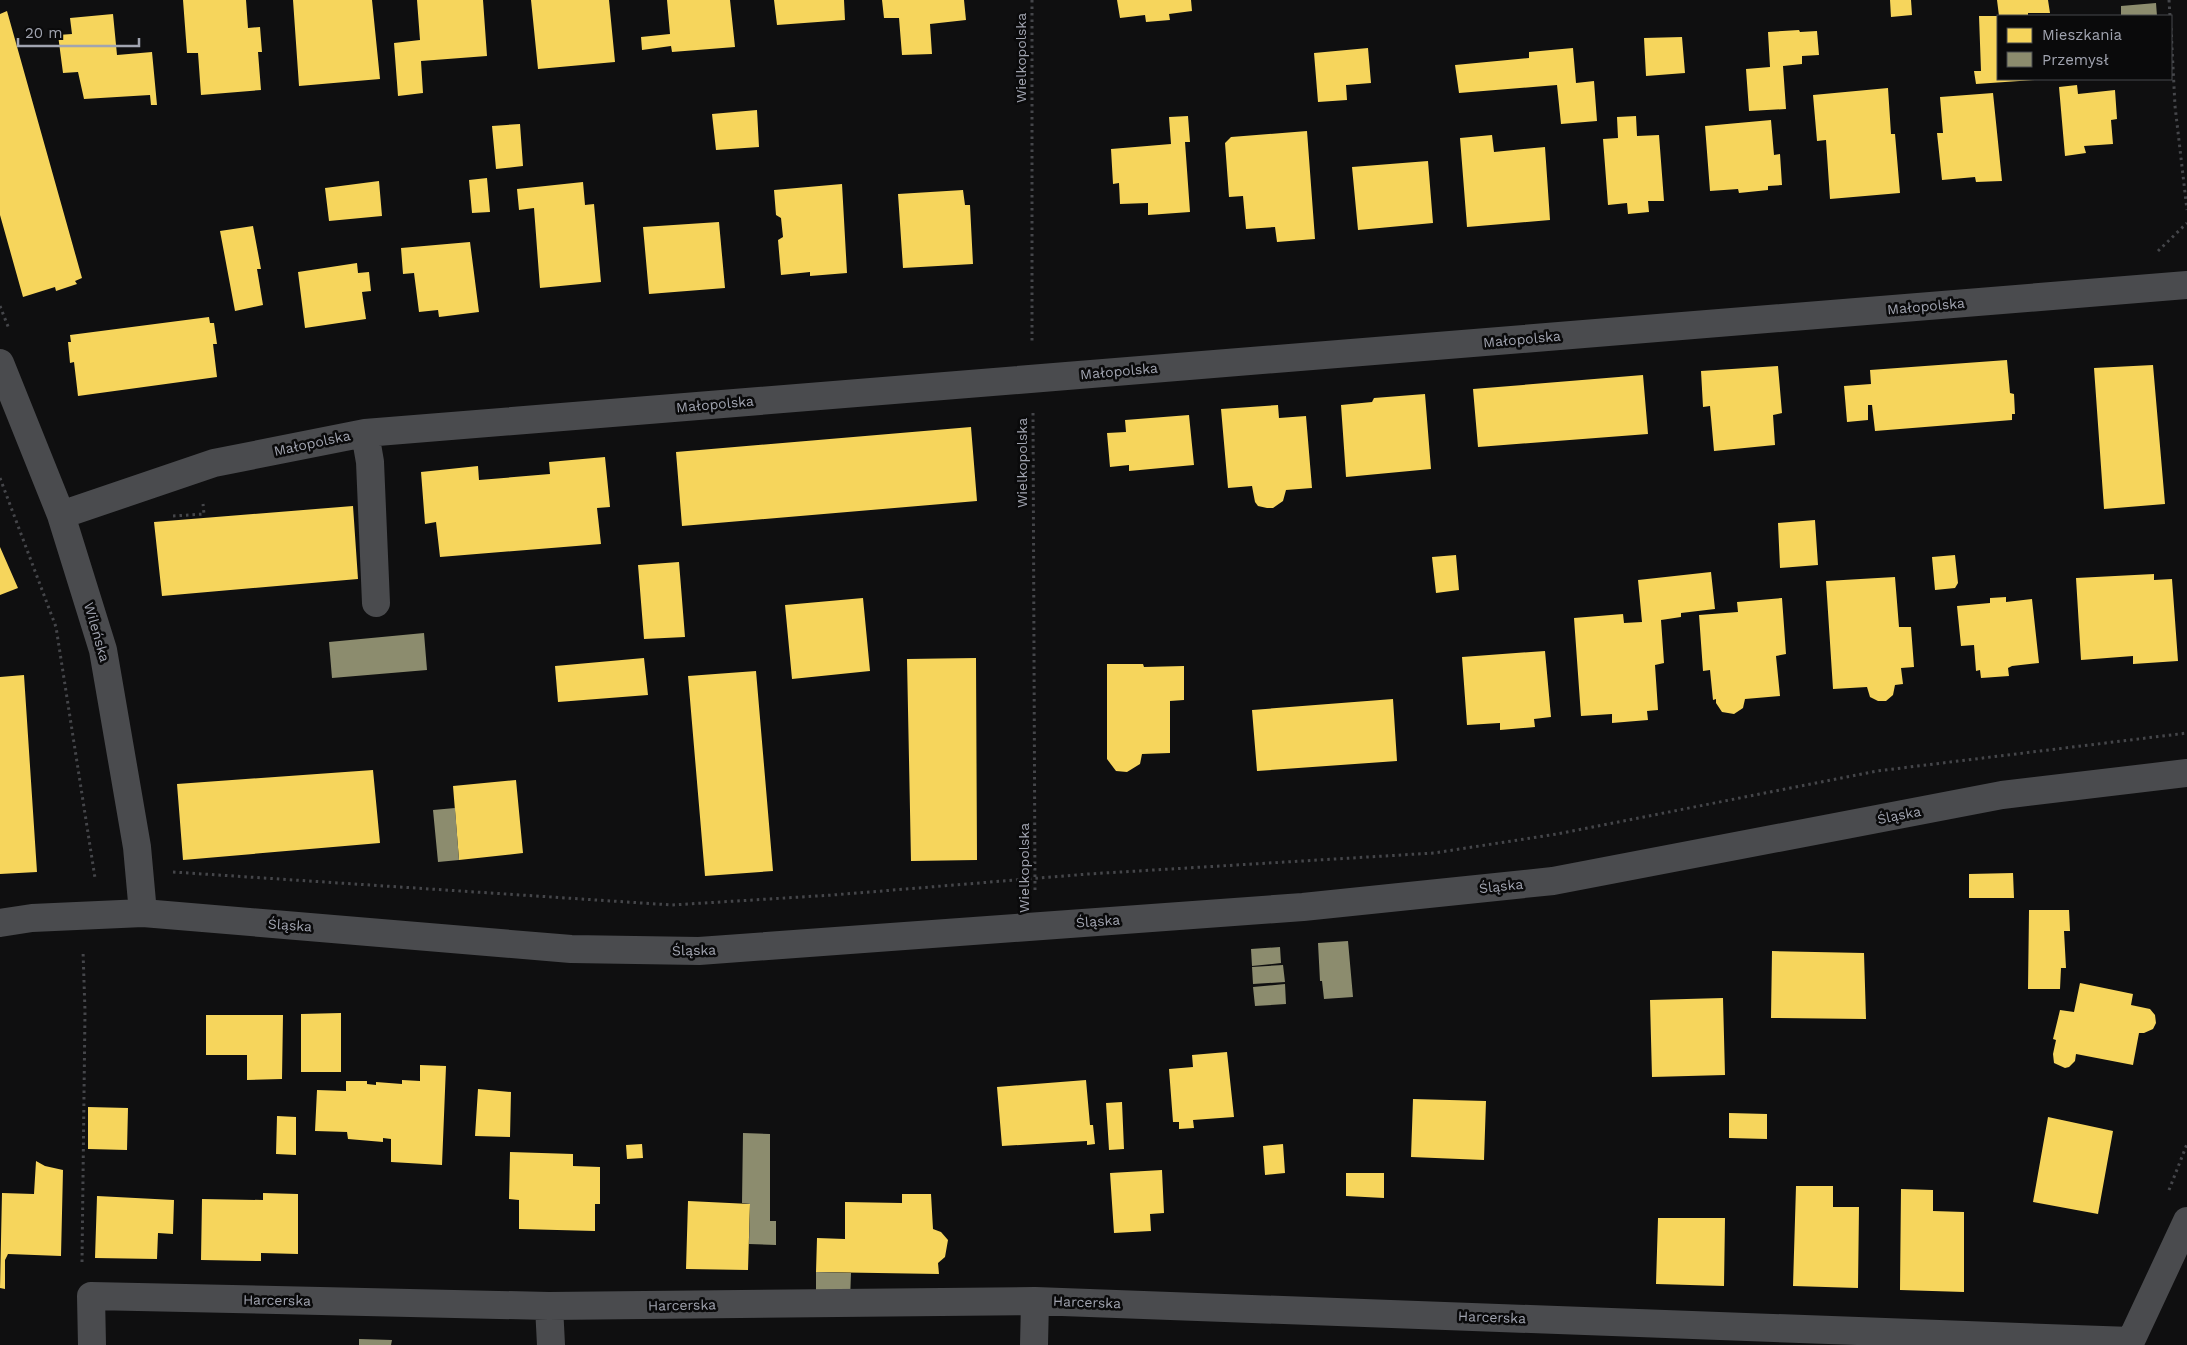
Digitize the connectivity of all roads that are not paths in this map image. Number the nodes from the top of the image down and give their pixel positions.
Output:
1 (2187, 285) edge
2 (0, 363) edge
3 (364, 433) junction
4 (61, 515) junction
5 (376, 603) dead end
6 (2187, 773) edge
7 (143, 913) junction
8 (0, 923) edge
9 (2187, 1221) edge
10 (1034, 1301) junction
11 (549, 1306) junction
12 (2130, 1343) edge
13 (92, 1345) edge
14 (551, 1345) edge
15 (1034, 1345) edge

1 - 3 street, Małopolska
2 - 4 street, Wileńska
3 - 4 street, Małopolska
3 - 5 street
4 - 7 street, Wileńska
6 - 7 street, Śląska
7 - 8 street, Śląska
9 - 12 street
10 - 11 street, Harcerska
10 - 12 street, Harcerska
10 - 15 street
11 - 13 street, Harcerska
11 - 14 street

